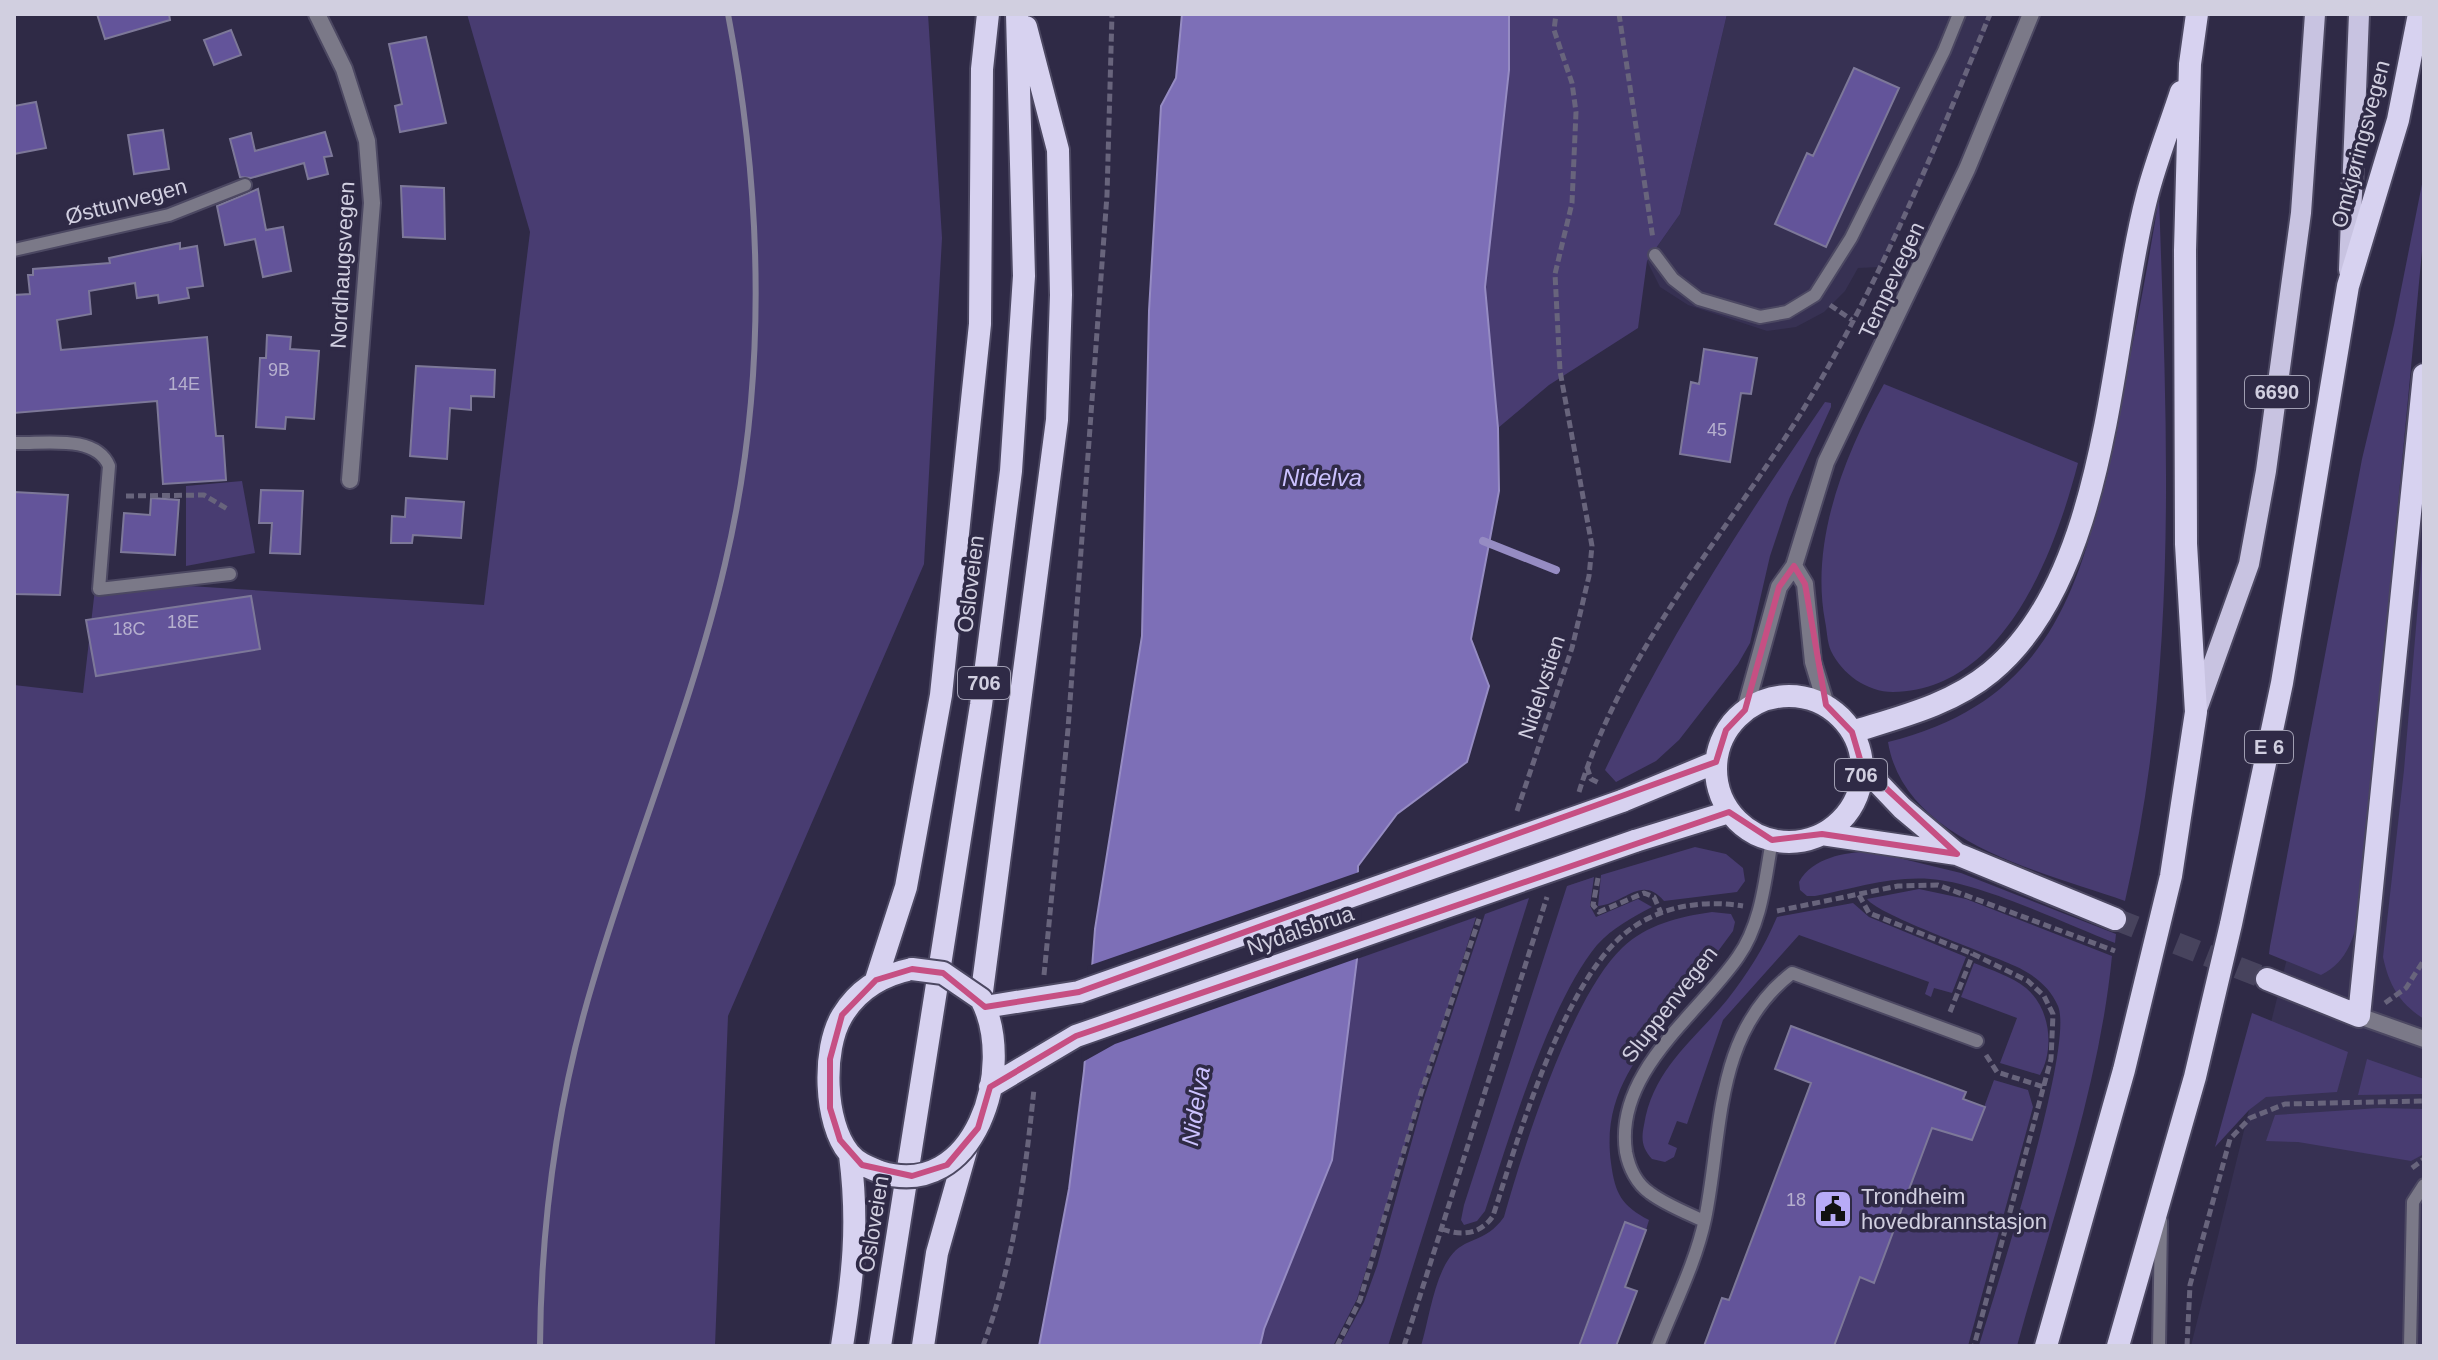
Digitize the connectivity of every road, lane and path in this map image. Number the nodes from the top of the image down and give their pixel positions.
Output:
1 (317, 14) edge
2 (988, 14) edge
3 (1020, 14) edge
4 (1112, 14) edge
5 (1556, 14) edge
6 (1619, 14) edge
7 (1959, 14) edge
8 (1990, 14) edge
9 (2031, 14) edge
10 (2197, 14) edge
11 (2315, 14) edge
12 (2359, 14) edge
13 (2419, 14) edge
14 (2190, 64) junction
15 (245, 185) dead end
16 (14, 250) edge
17 (1655, 255) joint
18 (2348, 286) junction
19 (2424, 375) edge
20 (14, 443) edge
21 (350, 480) dead end
22 (105, 496) junction
23 (229, 510) dead end
24 (1794, 566) junction
25 (230, 574) dead end
26 (1826, 705) junction
27 (1745, 710) junction
28 (2196, 712) junction
29 (1852, 732) junction
30 (1716, 762) junction
31 (1862, 766) junction
32 (1578, 795) dead end
33 (1729, 812) junction
34 (1514, 819) dead end
35 (1822, 834) junction
36 (1772, 840) junction
37 (1957, 854) junction
38 (1548, 892) dead end
39 (1859, 895) dead end
40 (1483, 907) dead end
41 (2115, 919) tunnel mouth
42 (1973, 954) junction
43 (2424, 960) edge
44 (2267, 979) tunnel mouth
45 (876, 980) junction
46 (1044, 981) dead end
47 (983, 1003) junction
48 (2359, 1016) junction
49 (1943, 1028) junction
50 (2424, 1039) edge
51 (1977, 1041) joint
52 (1035, 1076) dead end
53 (990, 1087) junction
54 (2044, 1087) junction
55 (2424, 1101) edge
56 (967, 1147) junction
57 (850, 1155) junction
58 (2424, 1185) edge
59 (2161, 1203) junction
60 (1704, 1221) junction
61 (842, 1346) edge
62 (880, 1346) edge
63 (923, 1346) edge
64 (983, 1346) edge
65 (1337, 1346) edge
66 (1404, 1346) edge
67 (1658, 1346) edge
68 (1974, 1346) edge
69 (2046, 1346) edge
70 (2118, 1346) edge
71 (2159, 1346) edge
72 (2187, 1346) edge
73 (2410, 1346) edge

1 - 21 street, Nordhaugsvegen
2 - 45 highway, 706
3 - 47 highway, 706
3 - 62 highway, Osloveien / 706
4 - 46 path
5 - 34 path, Nidelvstien
6 - 17 path
7 - 17 lane
8 - 32 path
9 - 24 street, Tempevegen
10 - 14 highway
11 - 28 main road, 6690
12 - 18 main road
13 - 18 highway, Omkjøringsvegen / E 6
14 - 28 highway
14 - 29 highway
15 - 16 lane, Østtunvegen
18 - 59 highway, E 6
19 - 48 highway
20 - 22 lane
22 - 23 path
22 - 25 lane
24 - 26 street
24 - 27 street, Tempevegen
26 - 27 highway
26 - 29 highway, 706
27 - 30 highway
28 - 69 highway
29 - 31 highway, 706
30 - 33 highway
30 - 47 highway, Nydalsbrua, bridge
31 - 35 highway, 706
31 - 37 highway, 706
33 - 36 highway
33 - 53 highway, Nydalsbrua, bridge
35 - 36 highway, 706
35 - 37 highway, 706
36 - 60 lane, Sluppenvegen
37 - 41 highway, 706
38 - 66 path
39 - 42 path
40 - 65 path
42 - 49 path
42 - 54 path
43 - 48 path
44 - 48 highway
45 - 47 highway, 706, bridge
45 - 57 highway, 706
47 - 53 highway, 706, bridge
48 - 50 street
49 - 51 lane
49 - 60 lane
51 - 54 path
52 - 64 path
53 - 56 highway, 706, bridge
54 - 68 path
55 - 72 path
56 - 57 highway, bridge
56 - 63 highway, 706
57 - 61 highway, 706
58 - 73 lane
59 - 70 highway, E 6
59 - 71 lane
60 - 67 lane

